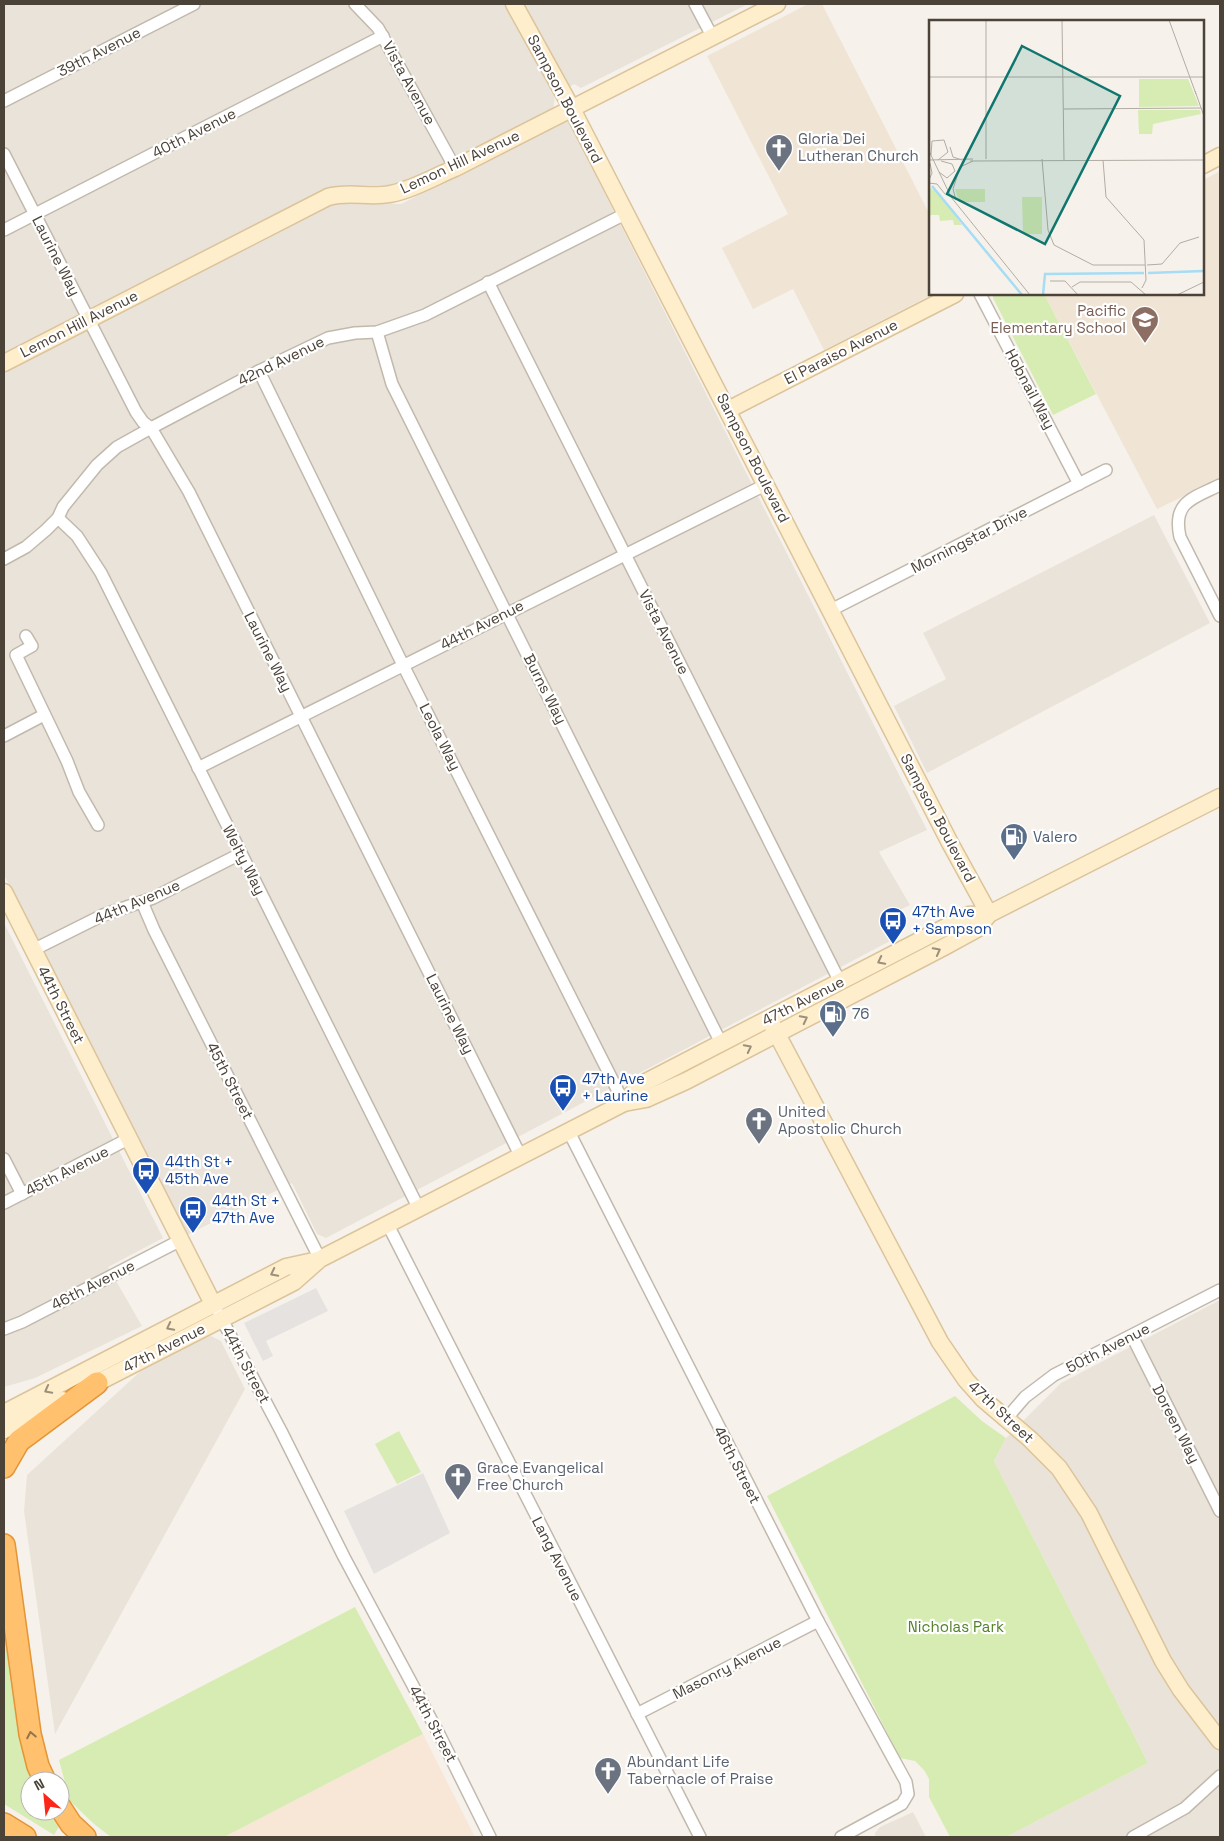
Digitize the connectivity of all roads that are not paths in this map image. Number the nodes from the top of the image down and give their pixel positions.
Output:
1 (194, 4) edge
2 (355, 4) edge
3 (514, 4) edge
4 (695, 4) edge
5 (777, 4) edge
6 (384, 36) junction
7 (712, 36) junction
8 (4, 101) edge
9 (571, 108) junction
10 (4, 154) edge
11 (1220, 156) edge
12 (1204, 164) edge
13 (455, 168) junction
14 (34, 214) junction
15 (625, 214) junction
16 (4, 230) edge
17 (488, 282) junction
18 (953, 295) edge
19 (981, 295) edge
20 (88, 320) junction
21 (377, 332) junction
22 (4, 363) edge
23 (259, 371) junction
24 (728, 410) junction
25 (151, 428) junction
26 (1106, 470) dead end
27 (767, 484) junction
28 (1079, 484) junction
29 (1220, 485) edge
30 (58, 518) junction
31 (625, 554) junction
32 (4, 560) edge
33 (831, 610) junction
34 (506, 613) junction
35 (1220, 616) edge
36 (26, 636) dead end
37 (403, 665) junction
38 (44, 715) junction
39 (301, 716) junction
40 (4, 736) edge
41 (198, 768) junction
42 (1220, 797) edge
43 (98, 825) dead end
44 (240, 854) junction
45 (4, 892) edge
46 (142, 902) junction
47 (989, 914) junction
48 (9, 915) edge
49 (32, 950) junction
50 (840, 982) junction
51 (769, 1019) junction
52 (777, 1033) junction
53 (721, 1043) junction
54 (646, 1100) junction
55 (624, 1103) junction
56 (569, 1132) junction
57 (130, 1138) junction
58 (521, 1157) junction
59 (4, 1159) edge
60 (22, 1194) junction
61 (4, 1203) edge
62 (419, 1209) junction
63 (388, 1225) junction
64 (181, 1240) junction
65 (320, 1259) junction
66 (1220, 1290) edge
67 (213, 1304) junction
68 (221, 1318) junction
69 (4, 1329) edge
70 (1132, 1336) junction
71 (97, 1383) junction
72 (4, 1413) edge
73 (1006, 1419) junction
74 (4, 1430) edge
75 (4, 1467) edge
76 (1220, 1511) edge
77 (4, 1546) edge
78 (818, 1621) junction
79 (637, 1714) junction
80 (1220, 1741) edge
81 (40, 1771) edge
82 (1220, 1776) edge
83 (69, 1821) edge
84 (4, 1824) edge
85 (860, 1833) edge
86 (24, 1837) edge
87 (85, 1837) edge
88 (490, 1837) edge
89 (700, 1837) edge
90 (841, 1837) edge
91 (1133, 1837) edge

1 - 8 street, 39th Avenue
2 - 6 street, Vista Avenue
3 - 9 street, Sampson Boulevard
4 - 7 street
5 - 7 street, Lemon Hill Avenue
6 - 13 street, Vista Avenue
6 - 14 street, 40th Avenue
7 - 9 street, Lemon Hill Avenue
9 - 13 street, Lemon Hill Avenue
9 - 15 street, Sampson Boulevard
10 - 14 street, Laurine Way
11 - 12 street
13 - 20 street, Lemon Hill Avenue
14 - 16 street, 40th Avenue
14 - 20 street, Laurine Way
15 - 17 street, 42nd Avenue
15 - 24 street, Sampson Boulevard
17 - 21 street, 42nd Avenue
17 - 31 street, Vista Avenue
18 - 24 street, El Paraiso Avenue
19 - 28 street, Hobnail Way
20 - 22 street, Lemon Hill Avenue
20 - 25 street, Laurine Way
21 - 23 street, 42nd Avenue
21 - 34 street, Burns Way
23 - 25 street, 42nd Avenue
23 - 37 street, Leola Way
24 - 27 street, Sampson Boulevard
25 - 30 street, 42nd Avenue
25 - 39 street, Laurine Way
26 - 28 street, Morningstar Drive
27 - 31 street, 44th Avenue
27 - 33 street, Sampson Boulevard
28 - 33 street, Morningstar Drive
29 - 35 street
30 - 32 street, 42nd Avenue
30 - 41 street, Welty Way
31 - 34 street, 44th Avenue
31 - 50 street, Vista Avenue
33 - 47 street, Sampson Boulevard
34 - 37 street, 44th Avenue
34 - 53 street, Burns Way
36 - 38 street
37 - 39 street, 44th Avenue
37 - 55 street, Leola Way
38 - 40 street
38 - 43 street
39 - 41 street, 44th Avenue
39 - 58 street, Laurine Way
41 - 44 street, Welty Way
42 - 47 street, 47th Avenue
44 - 46 street, 44th Avenue
44 - 62 street, Welty Way
45 - 48 street, 44th Street
46 - 49 street, 44th Avenue
46 - 65 street, 45th Street
47 -> 50 street, 47th Avenue
52 -> 47 street, 47th Avenue
48 - 49 street, 44th Street
49 - 57 street, 44th Street
50 - 51 street, 47th Avenue
51 - 52 street, 47th Street
51 - 53 street, 47th Avenue
54 -> 52 street, 47th Avenue
52 - 73 street, 47th Street
53 - 54 street
53 - 55 street, 47th Avenue
54 - 55 street, 47th Avenue
55 - 56 street, 47th Avenue
56 - 58 street, 47th Avenue
56 - 78 street, 46th Street
57 - 60 street, 45th Avenue
57 - 64 street, 44th Street
58 - 62 street, 47th Avenue
59 - 60 street
60 - 61 street, 45th Avenue
62 - 63 street, 47th Avenue
63 - 65 street, 47th Avenue
63 - 79 street, Lang Avenue
64 - 67 street, 44th Street
64 - 69 street, 46th Avenue
65 -> 67 street, 47th Avenue
65 - 68 street, 47th Avenue
66 - 70 street, 50th Avenue
67 - 68 street, 44th Street
67 -> 72 street, 47th Avenue
68 - 71 street, 47th Avenue
68 - 88 street, 44th Street
70 - 73 street, 50th Avenue
70 - 76 street, Doreen Way
71 - 74 street, 47th Avenue
71 - 75 highway
73 - 80 street, 47th Street
81 -> 77 highway
78 - 79 street, Masonry Avenue
78 - 85 street, 46th Street
79 - 89 street, Lang Avenue
82 - 91 street
83 - 87 highway
84 - 86 highway
85 - 90 street

